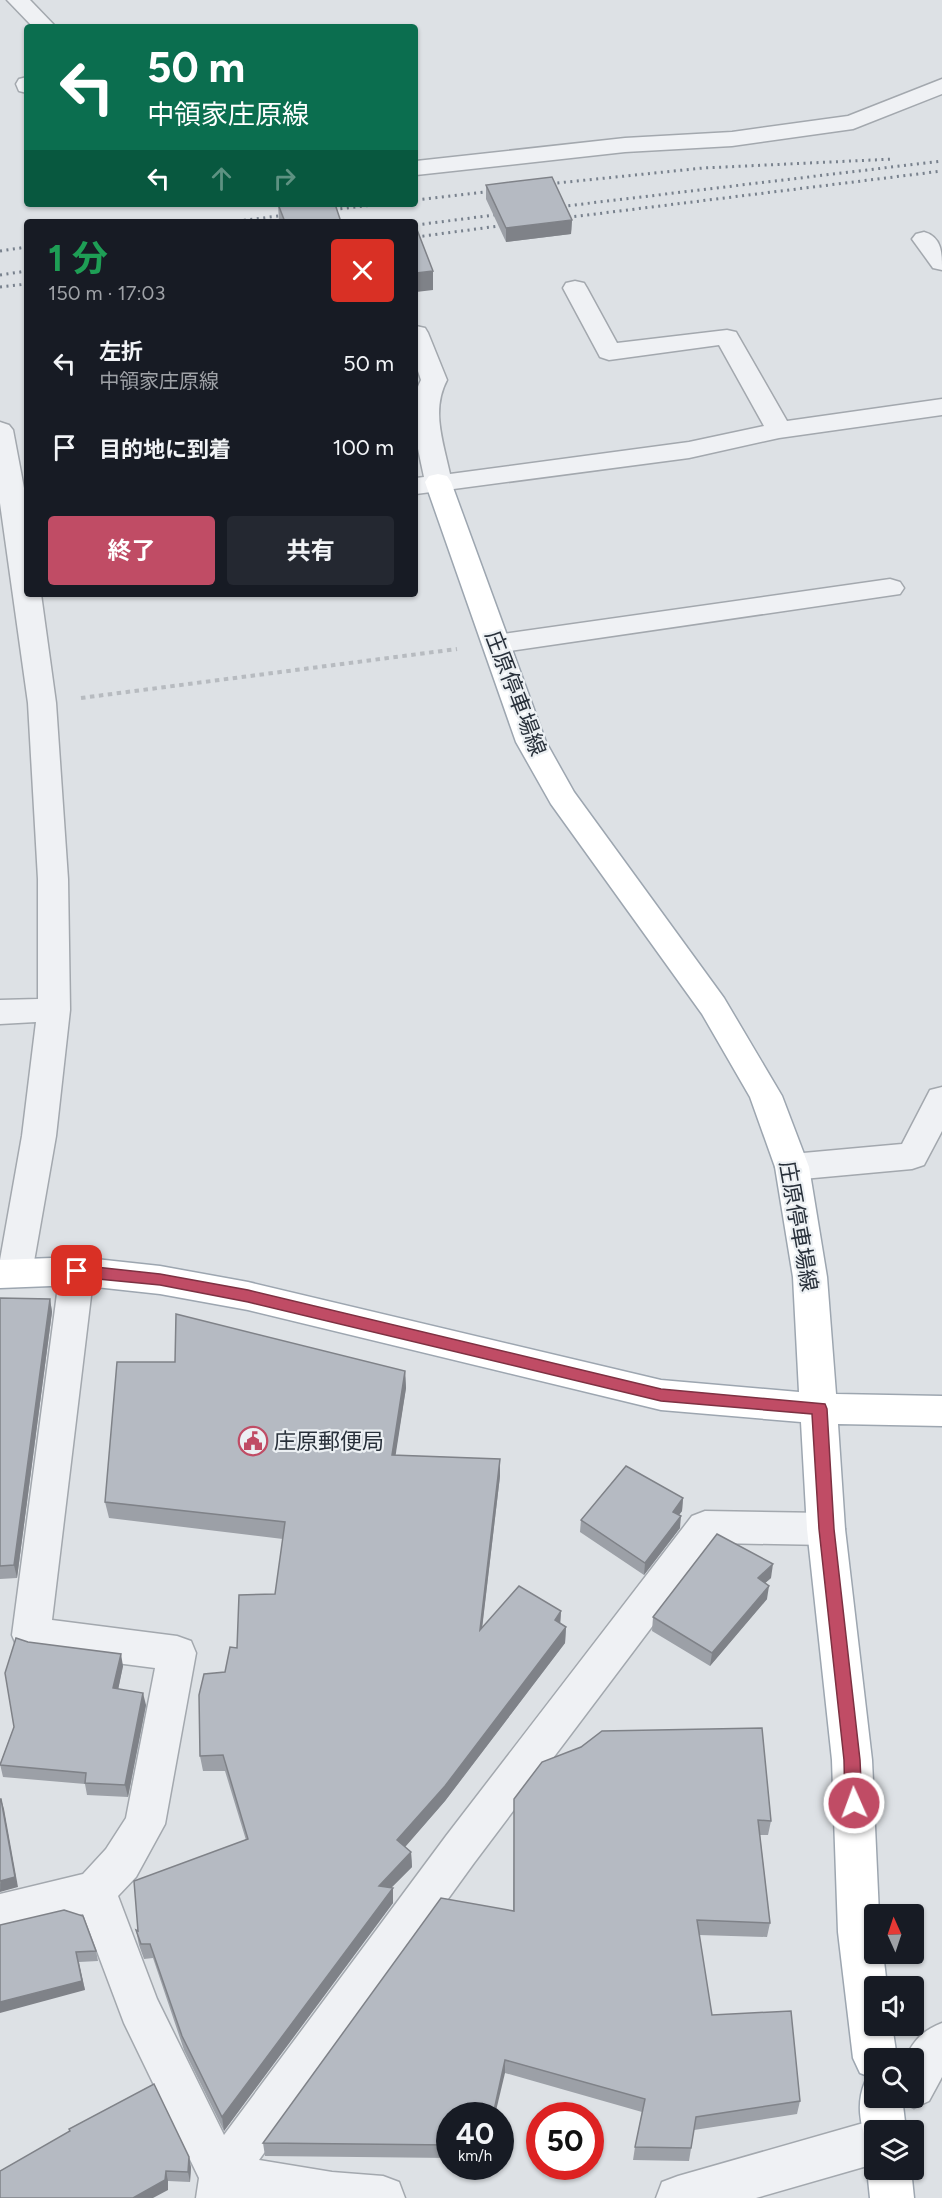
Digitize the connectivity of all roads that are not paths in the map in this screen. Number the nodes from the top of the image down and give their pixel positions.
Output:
1 (18, 0) edge
2 (42, 24) edge
3 (942, 86) edge
4 (418, 168) edge
5 (924, 239) dead end
6 (942, 263) edge
7 (575, 288) dead end
8 (418, 338) edge
9 (942, 407) edge
10 (420, 410) edge
11 (0, 429) edge
12 (779, 430) junction
13 (427, 484) edge
14 (15, 528) edge
15 (24, 586) edge
16 (890, 588) dead end
17 (26, 597) edge
18 (496, 644) junction
19 (54, 1010) junction
20 (0, 1012) edge
21 (942, 1099) edge
22 (792, 1167) junction
23 (77, 1271) junction
24 (7, 1274) edge
25 (819, 1409) junction
26 (942, 1411) edge
27 (826, 1529) junction
28 (95, 1891) junction
29 (0, 1914) edge
30 (942, 2044) edge
31 (874, 2048) edge
32 (924, 2067) edge
33 (864, 2145) edge
34 (890, 2180) edge
35 (220, 2187) edge
36 (383, 2198) edge
37 (678, 2198) edge
38 (892, 2198) edge

1 - 2 street
3 - 4 street
5 - 6 street
7 - 12 street
8 - 10 street
9 - 12 street
10 - 13 street
11 - 14 street
12 - 13 street
13 - 18 main road, 庄原停車場線
14 - 15 street
16 - 18 street
17 - 19 street
18 - 22 main road, 庄原停車場線
19 - 20 street
19 - 24 street
21 - 22 street
22 - 25 main road, 庄原停車場線
23 - 24 main road
23 - 25 main road
23 - 28 street
25 - 26 main road
25 - 27 main road, 庄原停車場線
27 - 31 main road, 庄原停車場線
27 - 35 street
28 - 29 street
28 - 35 street
30 - 32 street
33 - 37 street
34 - 38 main road
35 - 36 street

